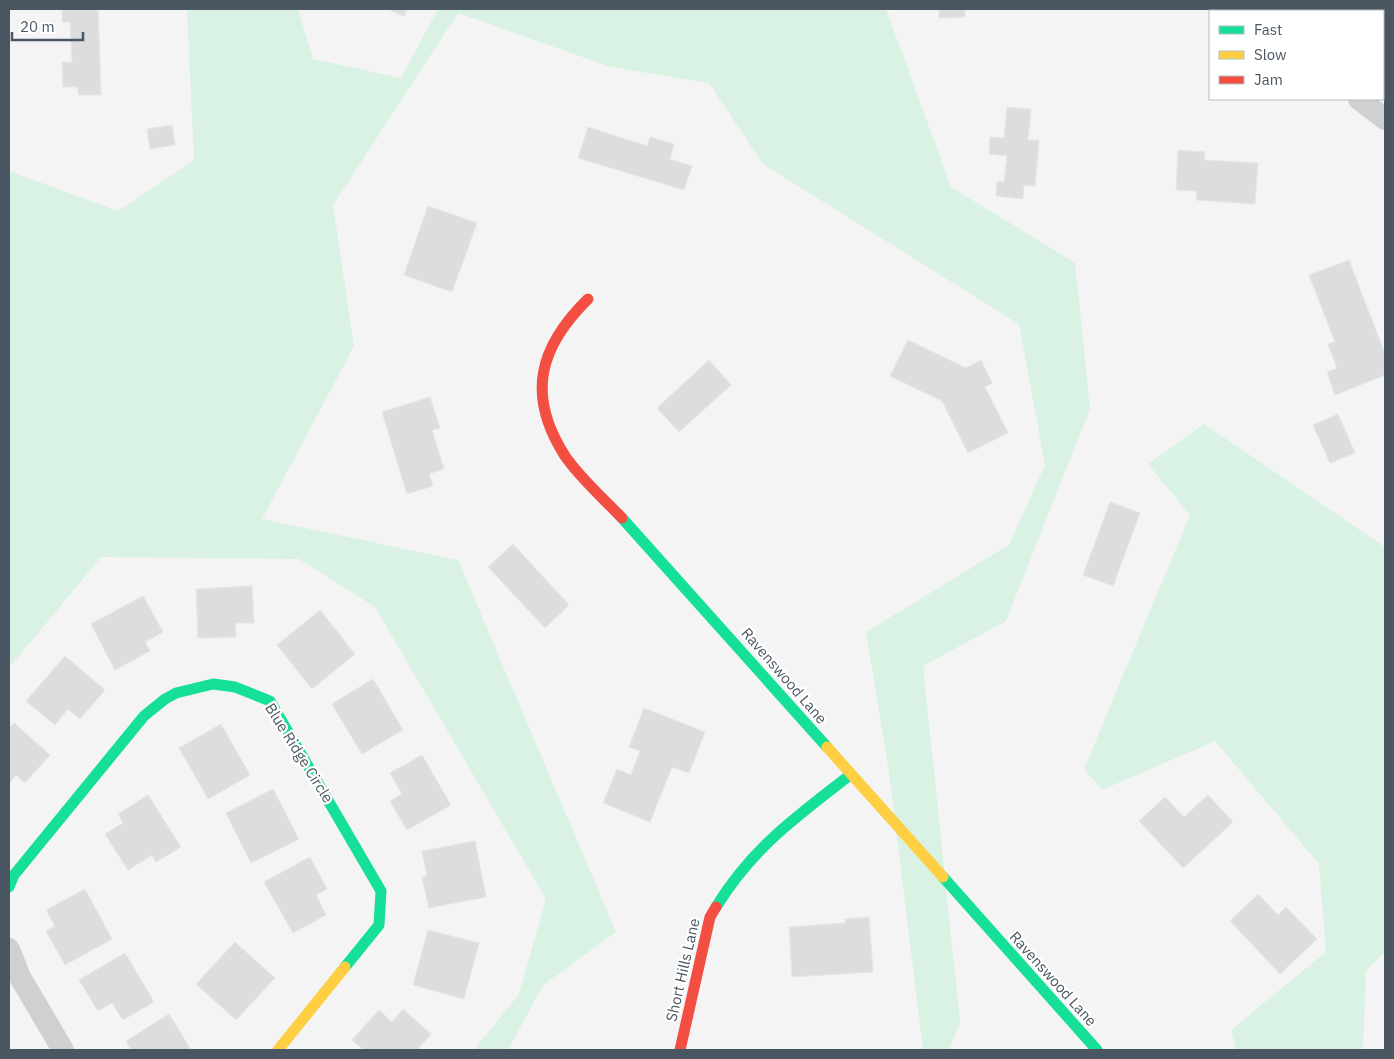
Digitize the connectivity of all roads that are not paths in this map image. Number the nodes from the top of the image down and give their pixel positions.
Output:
1 (1360, 100) edge
2 (1385, 118) edge
3 (588, 299) dead end
4 (850, 775) junction
5 (9, 887) edge
6 (9, 949) edge
7 (63, 1050) edge
8 (278, 1050) edge
9 (680, 1050) edge
10 (1097, 1050) edge

1 - 2 street
3 - 4 street, Ravenswood Lane
4 - 9 street, Short Hills Lane
4 - 10 street, Ravenswood Lane
5 - 8 street, Blue Ridge Circle
6 - 7 street

